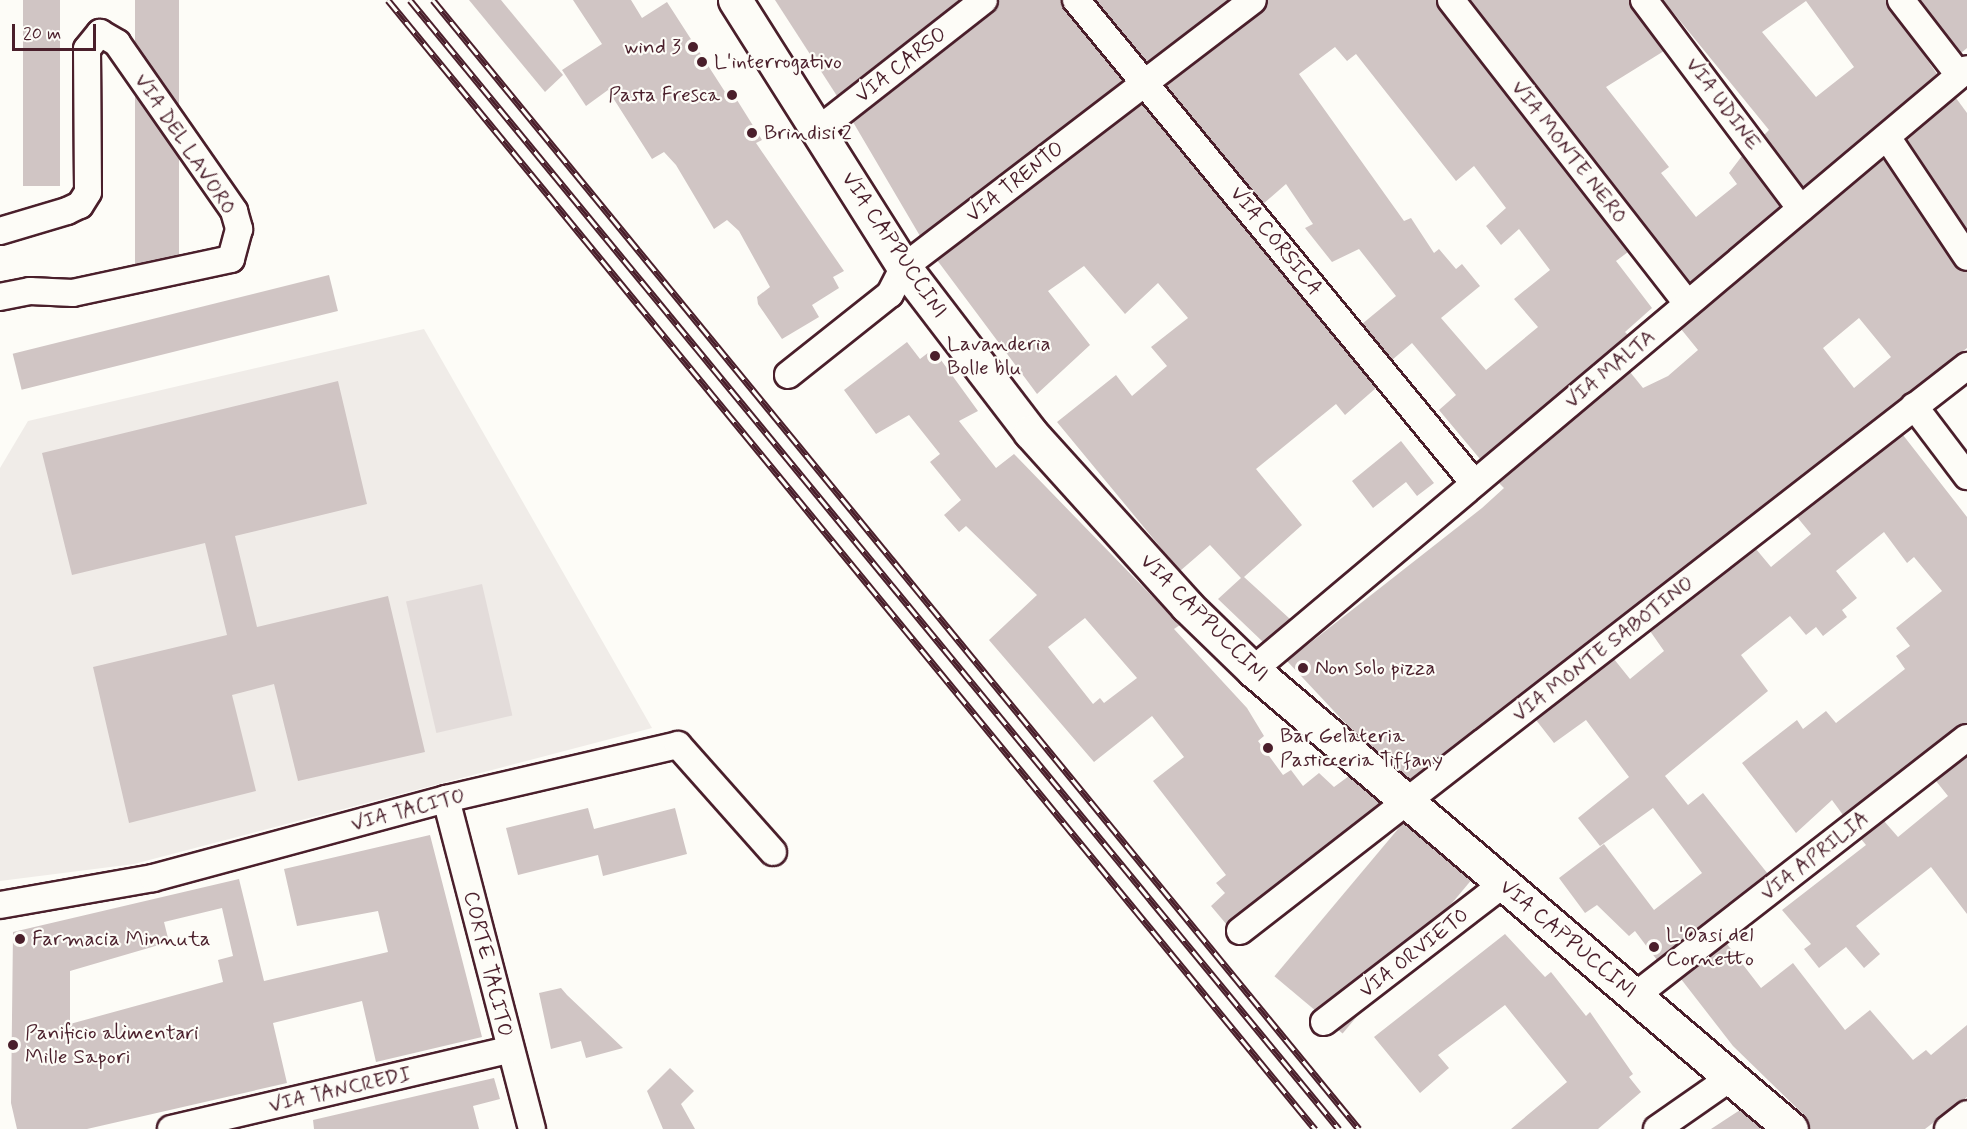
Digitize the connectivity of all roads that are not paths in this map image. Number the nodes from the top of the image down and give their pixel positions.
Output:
1 (735, 0) edge
2 (984, 0) edge
3 (1076, 0) edge
4 (1253, 0) edge
5 (1451, 0) edge
6 (1644, 0) edge
7 (1901, 0) edge
8 (1963, 72) edge
9 (1145, 82) junction
10 (817, 131) junction
11 (1887, 138) junction
12 (1802, 208) junction
13 (0, 231) edge
14 (1967, 257) edge
15 (904, 267) junction
16 (0, 297) edge
17 (1687, 303) junction
18 (1967, 366) edge
19 (788, 375) dead end
20 (1914, 406) junction
21 (1967, 476) edge
22 (1474, 483) junction
23 (1253, 670) junction
24 (1967, 738) edge
25 (446, 799) junction
26 (1411, 800) junction
27 (773, 852) dead end
28 (1503, 885) junction
29 (0, 905) edge
30 (1240, 931) dead end
31 (1635, 996) junction
32 (1324, 1022) dead end
33 (509, 1050) junction
34 (1730, 1078) junction
35 (1967, 1114) edge
36 (171, 1129) edge
37 (532, 1129) edge
38 (1657, 1129) edge
39 (1791, 1129) edge
40 (1948, 1129) edge

1 - 10 street, VIA CAPPUCCINI
2 - 10 street, VIA CARSO
3 - 9 street, VIA CORSICA
4 - 9 street, VIA TRENTO
5 - 17 street, VIA MONTE NERO
6 - 12 street, VIA UDINE
7 - 8 street
8 - 11 street, VIA MALTA
9 - 15 street, VIA TRENTO
9 - 22 street, VIA CORSICA
10 - 15 street, VIA CAPPUCCINI
11 - 12 street, VIA MALTA
11 - 14 street
12 - 17 street, VIA MALTA
13 - 16 street, VIA DEL LAVORO
15 - 19 street, VIA TRENTO
15 - 23 street, VIA CAPPUCCINI
17 - 22 street, VIA MALTA
18 - 20 street, VIA MONTE SABOTINO
20 - 21 street
20 - 26 street, VIA MONTE SABOTINO
22 - 23 street, VIA MALTA
23 - 26 street, VIA CAPPUCCINI
24 - 31 street, VIA APRILIA
25 - 27 street, VIA TACITO
25 - 29 street, VIA TACITO
25 - 33 street, CORTE TACITO
26 - 28 street, VIA CAPPUCCINI
26 - 30 street, VIA MONTE SABOTINO
28 - 31 street, VIA CAPPUCCINI
28 - 32 street, VIA ORVIETO
31 - 34 street, VIA CAPPUCCINI
33 - 36 street, VIA TANCREDI
33 - 37 street, CORTE TACITO
34 - 38 street
34 - 39 street, VIA CAPPUCCINI
35 - 40 street

